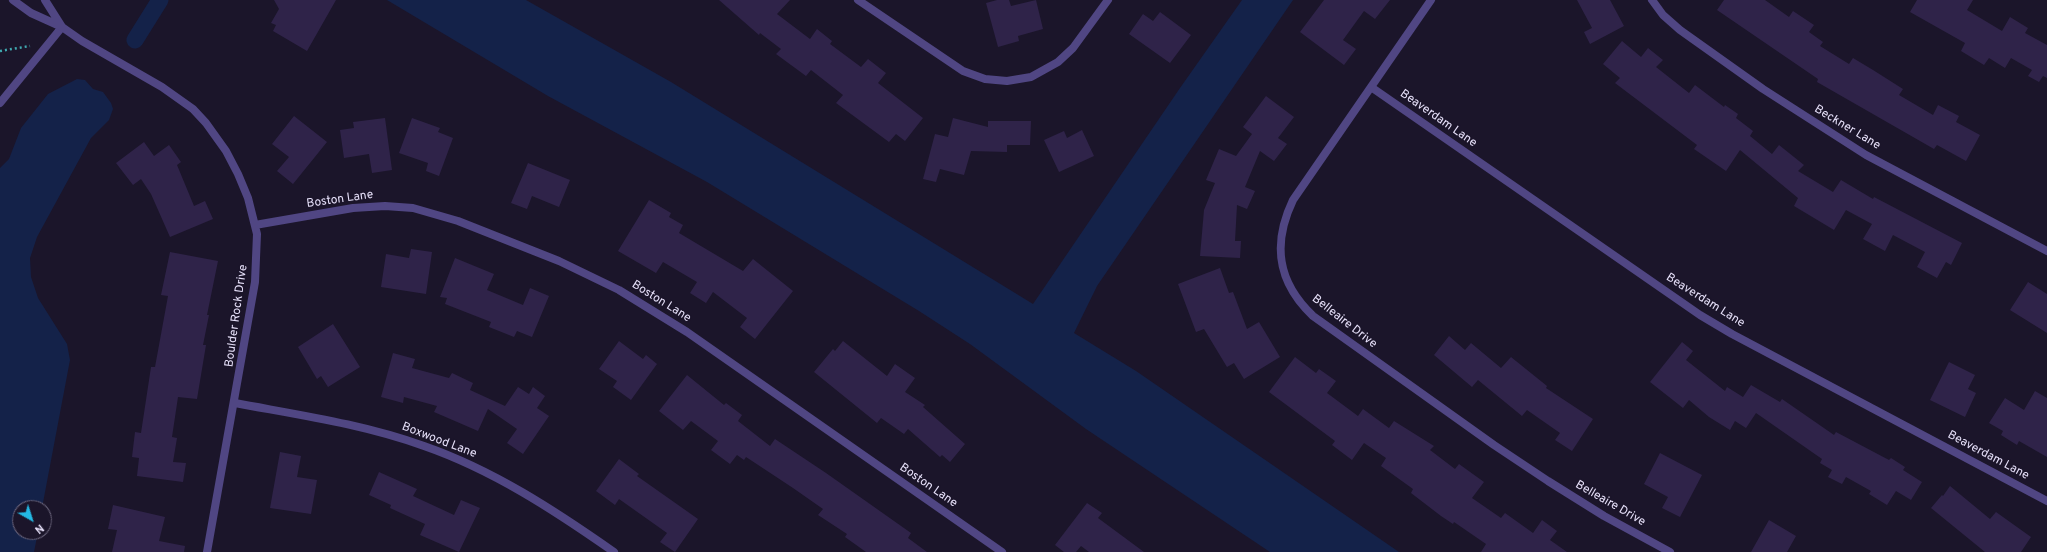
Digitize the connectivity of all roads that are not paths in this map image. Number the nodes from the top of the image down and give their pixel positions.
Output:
1 (13, 0) edge
2 (45, 0) edge
3 (858, 0) edge
4 (1108, 0) edge
5 (1431, 0) edge
6 (1652, 0) edge
7 (62, 27) junction
8 (1371, 87) junction
9 (0, 103) edge
10 (256, 225) junction
11 (2047, 251) edge
12 (235, 403) junction
13 (2047, 501) edge
14 (207, 552) edge
15 (614, 552) edge
16 (1002, 552) edge
17 (1670, 552) edge

1 - 7 street, Boulder Rock Drive
2 - 7 street, Boulder Rock Drive
3 - 4 street
5 - 8 street, Belleaire Drive
6 - 11 street, Beckner Lane
7 - 9 street
7 - 10 street, Boulder Rock Drive
8 - 13 street, Beaverdam Lane
8 - 17 street, Belleaire Drive
10 - 12 street, Boulder Rock Drive
10 - 16 street, Boston Lane
12 - 14 street, Boulder Rock Drive
12 - 15 street, Boxwood Lane

